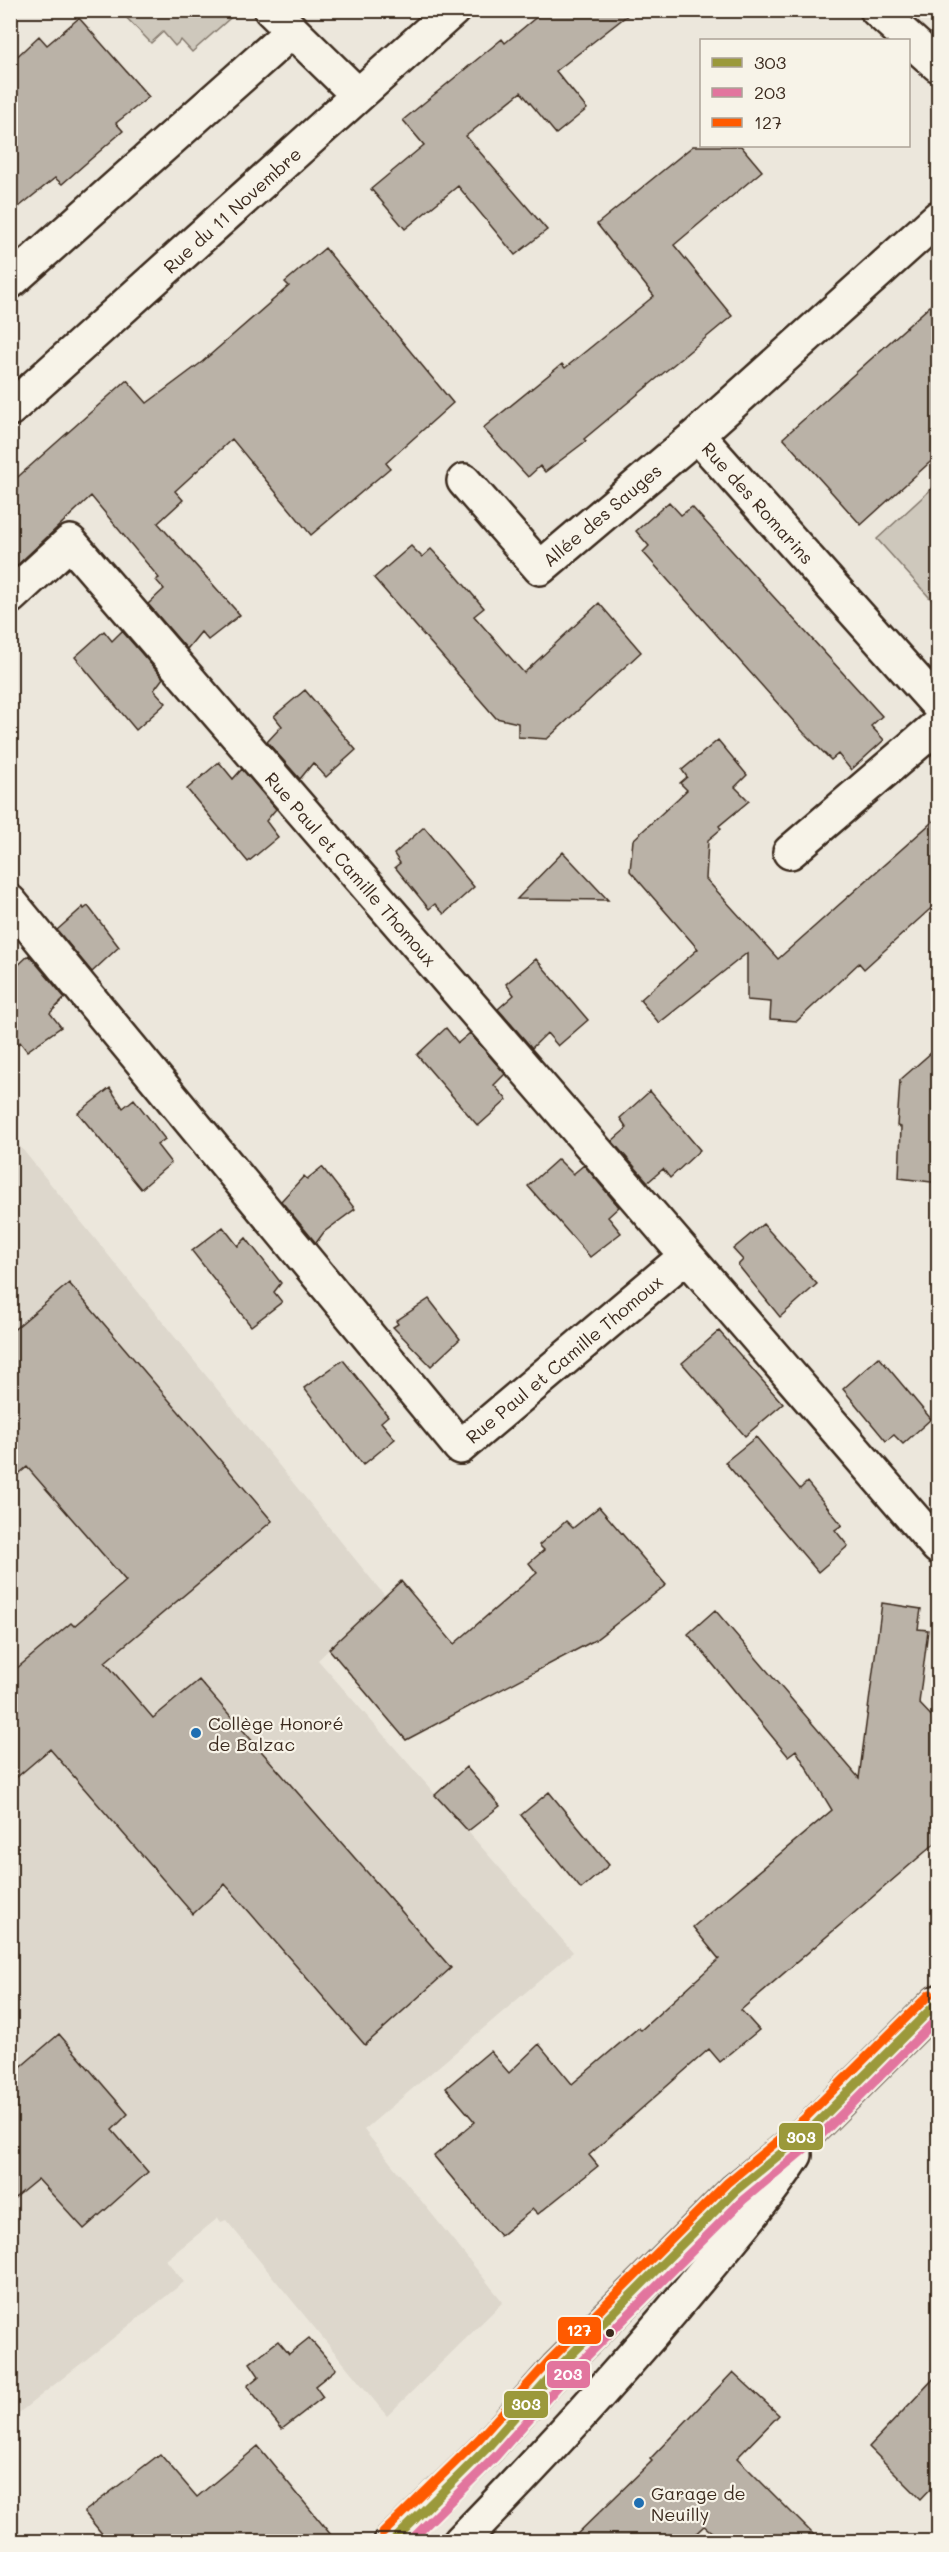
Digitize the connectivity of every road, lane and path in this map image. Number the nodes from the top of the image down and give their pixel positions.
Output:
1 (453, 10) edge
2 (877, 10) edge
3 (281, 21) edge
4 (910, 39) edge
5 (910, 39) edge
6 (939, 65) edge
7 (358, 96) junction
8 (939, 219) edge
9 (10, 282) edge
10 (10, 409) edge
11 (697, 435) junction
12 (464, 482) dead end
13 (10, 597) edge
14 (939, 705) edge
15 (939, 724) edge
16 (789, 852) dead end
17 (10, 902) edge
18 (686, 1257) junction
19 (939, 1547) edge
20 (939, 2002) edge
21 (812, 2128) junction
22 (391, 2541) edge
23 (460, 2541) edge

1 - 7 street, Rue du 11 Novembre
2 - 5 street
3 - 7 street
3 - 9 street
4 - 6 street
7 - 10 street, Rue du 11 Novembre
8 - 11 street, Rue des Romarins
11 - 12 street, Allée des Sauges
11 - 14 street, Rue des Romarins
13 - 18 street, Rue Paul et Camille Thomoux
15 - 16 street
17 - 18 street, Rue Paul et Camille Thomoux
18 - 19 street, Rue Paul et Camille Thomoux
20 - 21 street
21 - 22 street
21 - 23 street

